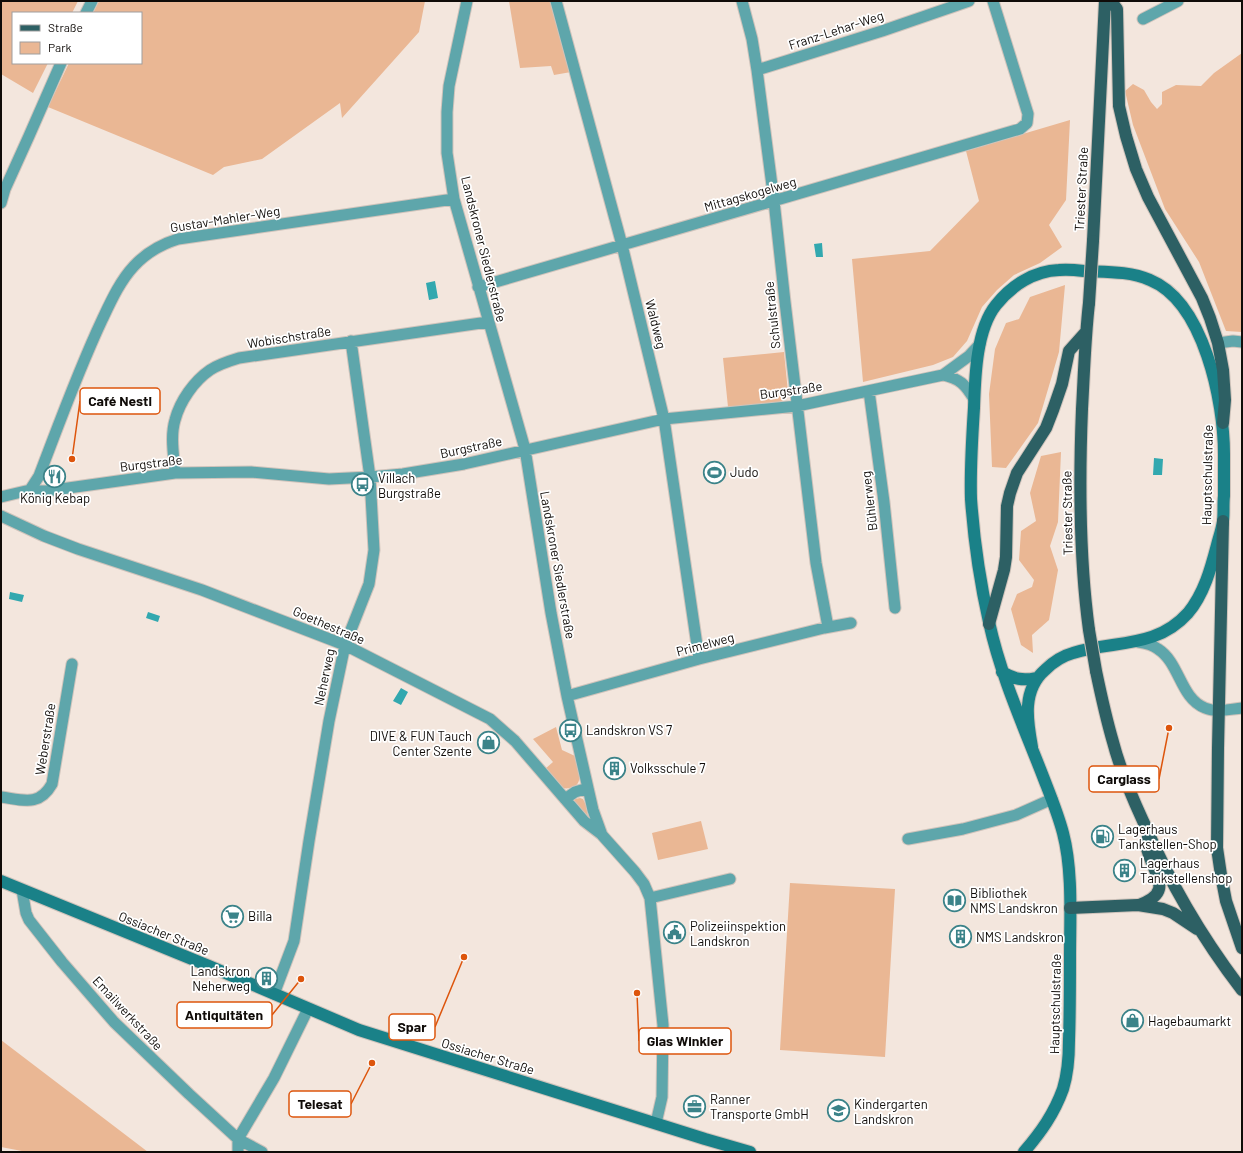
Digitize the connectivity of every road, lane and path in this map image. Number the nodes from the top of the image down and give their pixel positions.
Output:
1 (92, 1) edge
2 (467, 1) edge
3 (556, 1) edge
4 (742, 1) edge
5 (969, 1) edge
6 (993, 1) edge
7 (1105, 1) edge
8 (1111, 1) edge
9 (1178, 1) edge
10 (86, 12) edge
11 (1143, 19) dead end
12 (61, 64) edge
13 (757, 70) junction
14 (454, 199) junction
15 (774, 201) junction
16 (1, 203) edge
17 (622, 245) junction
18 (478, 287) junction
19 (488, 322) junction
20 (1085, 332) junction
21 (351, 341) junction
22 (1242, 342) edge
23 (1218, 343) junction
24 (980, 344) junction
25 (943, 375) junction
26 (869, 391) junction
27 (974, 399) junction
28 (797, 406) junction
29 (664, 418) junction
30 (1223, 423) junction
31 (524, 449) junction
32 (175, 473) junction
33 (370, 477) junction
34 (30, 490) junction
35 (1, 497) edge
36 (1, 516) edge
37 (1223, 521) junction
38 (895, 608) dead end
39 (851, 623) dead end
40 (989, 624) junction
41 (828, 627) junction
42 (1138, 642) junction
43 (345, 645) junction
44 (699, 659) junction
45 (72, 664) dead end
46 (1002, 672) junction
47 (1036, 678) junction
48 (568, 696) junction
49 (1242, 708) edge
50 (1219, 711) junction
51 (1032, 747) junction
52 (588, 788) junction
53 (1, 797) edge
54 (565, 799) junction
55 (1052, 799) junction
56 (1148, 832) junction
57 (602, 835) junction
58 (908, 839) dead end
59 (730, 879) dead end
60 (1, 881) edge
61 (22, 890) junction
62 (650, 898) junction
63 (1138, 905) junction
64 (1070, 908) junction
65 (1200, 932) junction
66 (1242, 948) edge
67 (1242, 990) edge
68 (274, 994) junction
69 (308, 1009) junction
70 (656, 1124) junction
71 (238, 1139) junction
72 (719, 1148) edge
73 (238, 1152) edge
74 (262, 1152) edge
75 (750, 1152) edge
76 (1024, 1152) edge

1 - 10 street
2 - 14 street, Landskroner Siedlerstraße
3 - 17 street, Waldweg
4 - 13 street, Schulstraße
5 - 13 street, Franz-Lehar-Weg
6 - 15 street, Mittagskogelweg
7 - 20 main road, Triester Straße, bridge
8 - 23 main road
9 - 11 street
12 - 16 street
13 - 15 street, Schulstraße
14 - 18 street, Landskroner Siedlerstraße
14 - 34 street, Gustav-Mahler-Weg
15 - 17 street, Mittagskogelweg
15 - 28 street, Schulstraße
17 - 18 street, Mittagskogelweg
17 - 29 street, Waldweg
18 - 19 street, Landskroner Siedlerstraße
19 - 21 street, Wobischstraße
19 - 31 street, Landskroner Siedlerstraße
20 - 40 main road
20 - 56 main road, Triester Straße, bridge
21 - 32 street, Wobischstraße
21 - 33 street, Neherweg
22 - 23 street
23 - 30 main road
24 - 25 street, Burgstraße
24 - 27 main road, Hauptschulstraße
24 - 30 main road, Hauptschulstraße
25 - 26 street, Burgstraße
25 - 27 street
26 - 28 street, Burgstraße
26 - 38 street, Bühlerweg
27 - 40 main road, Hauptschulstraße
28 - 29 street, Burgstraße
28 - 41 street, Schulstraße
29 - 31 street, Burgstraße
29 - 44 street, Waldweg
30 - 37 main road, Hauptschulstraße
31 - 33 street, Burgstraße
31 - 48 street, Landskroner Siedlerstraße
32 - 33 street, Burgstraße
32 - 34 street, Burgstraße
33 - 43 street, Neherweg
34 - 35 street, Burgstraße
36 - 43 street, Goethestraße
37 - 42 main road, Hauptschulstraße
37 - 50 main road
39 - 41 street, Primelweg
40 - 46 main road, Hauptschulstraße
41 - 44 street, Primelweg
42 - 47 main road, Hauptschulstraße
42 - 50 street
43 - 54 street, Goethestraße
43 - 68 street, Neherweg
44 - 48 street, Primelweg
45 - 53 street, Weberstraße
46 - 47 main road
46 - 51 main road, Hauptschulstraße
47 - 51 main road, Hauptschulstraße
48 - 52 street, Landskroner Siedlerstraße
49 - 50 street
50 - 66 main road
51 - 55 main road, Hauptschulstraße
52 - 54 street
52 - 57 street, Landskroner Siedlerstraße
54 - 57 street, Goethestraße
55 - 58 street
55 - 64 main road, Hauptschulstraße
56 - 63 main road
56 - 65 main road, Triester Straße
57 - 62 street, Landskroner Siedlerstraße
59 - 62 street
60 - 61 main road, Ossiacher Straße
61 - 68 main road, Ossiacher Straße
61 - 71 street, Emailwerkstraße
62 - 70 street, Landskroner Siedlerstraße
63 - 64 main road
63 - 65 main road
64 - 76 main road, Hauptschulstraße
65 - 67 main road, Triester Straße
68 - 69 main road, Ossiacher Straße
69 - 70 main road, Ossiacher Straße
69 - 71 street
70 - 72 main road, Ossiacher Straße
71 - 73 street
71 - 74 street, Emailwerkstraße
72 - 75 main road, Ossiacher Straße

